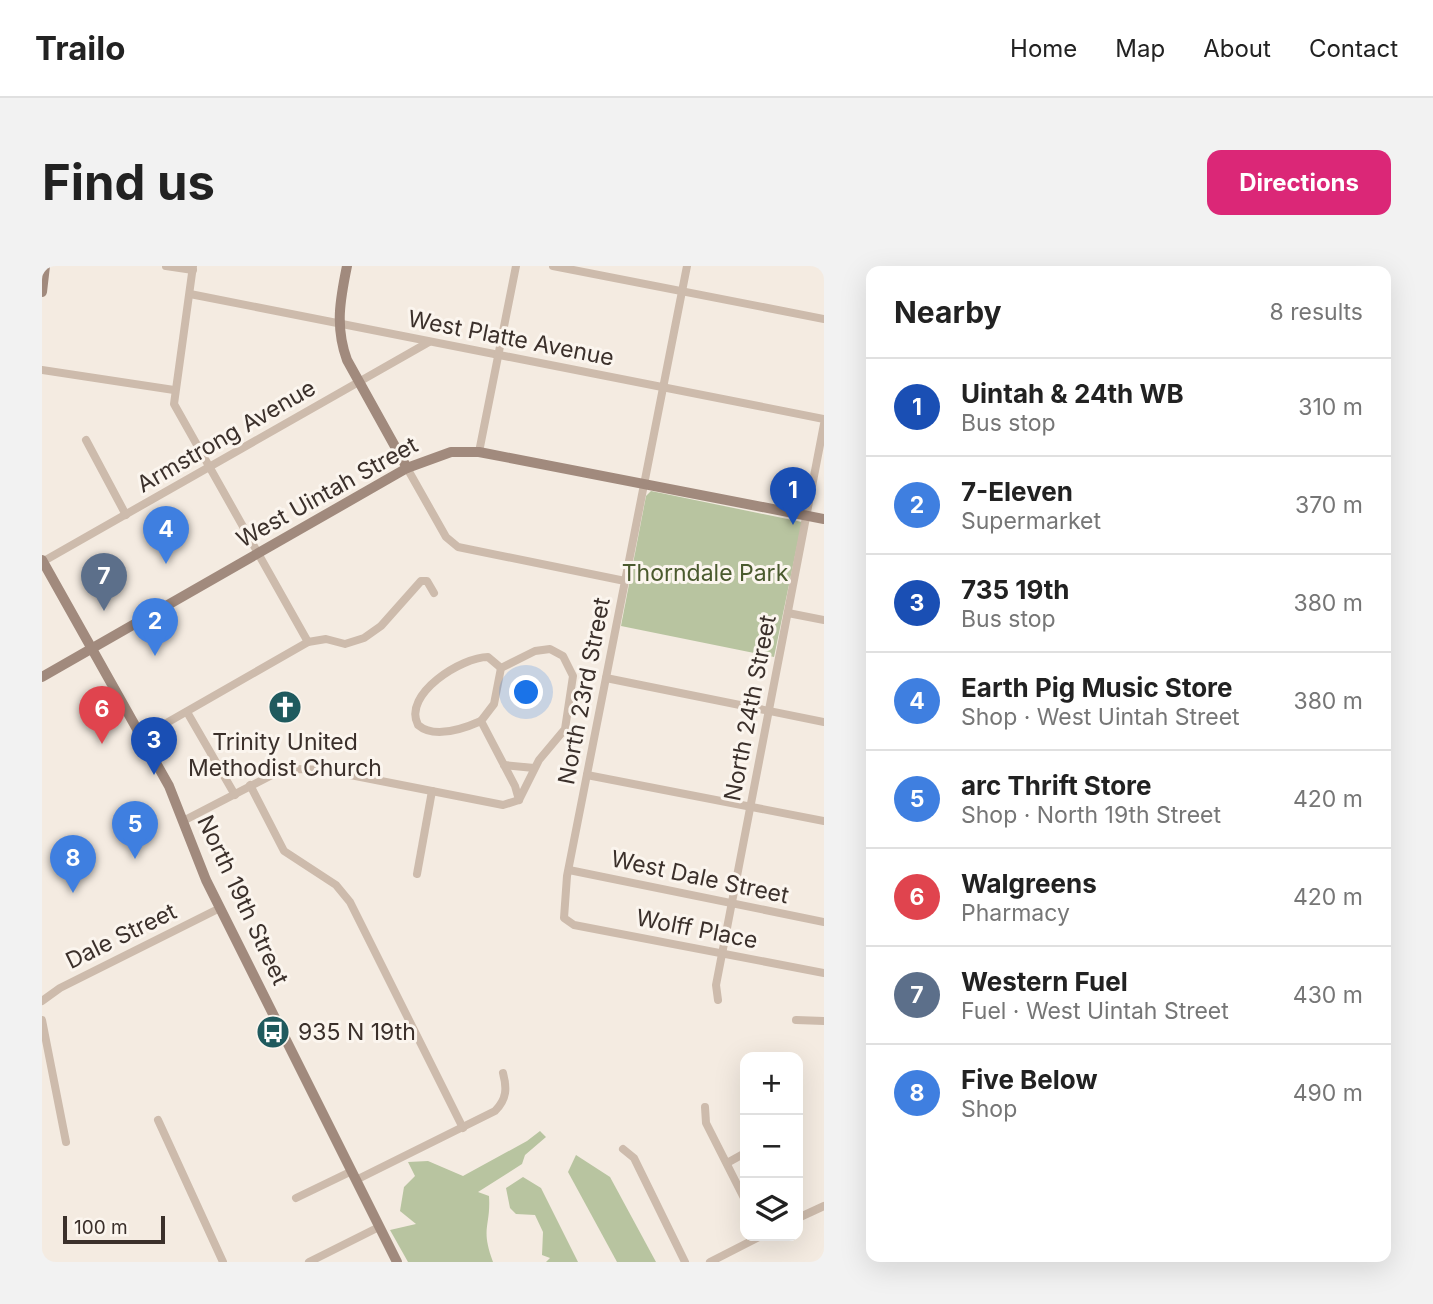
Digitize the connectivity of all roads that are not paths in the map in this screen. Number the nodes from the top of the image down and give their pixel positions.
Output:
1 (45, 266) edge
2 (166, 266) edge
3 (347, 266) edge
4 (516, 266) edge
5 (553, 266) edge
6 (687, 266) edge
7 (193, 268) edge
8 (42, 292) edge
9 (680, 292) junction
10 (190, 294) junction
11 (824, 319) edge
12 (338, 323) junction
13 (429, 342) junction
14 (499, 356) junction
15 (42, 370) edge
16 (359, 383) junction
17 (663, 388) junction
18 (174, 390) junction
19 (824, 421) edge
20 (86, 440) dead end
21 (479, 452) junction
22 (209, 467) junction
23 (407, 468) junction
24 (644, 484) junction
25 (126, 515) junction
26 (807, 516) junction
27 (824, 519) edge
28 (258, 554) junction
29 (42, 561) edge
30 (625, 581) junction
31 (434, 593) dead end
32 (788, 613) junction
33 (824, 620) edge
34 (308, 642) junction
35 (92, 648) junction
36 (501, 668) junction
37 (42, 677) edge
38 (606, 678) junction
39 (769, 711) junction
40 (187, 712) junction
41 (481, 721) junction
42 (824, 722) edge
43 (142, 737) junction
44 (504, 765) junction
45 (534, 768) junction
46 (587, 775) junction
47 (250, 785) junction
48 (432, 791) junction
49 (235, 795) junction
50 (519, 800) junction
51 (751, 808) junction
52 (183, 821) junction
53 (824, 821) edge
54 (569, 870) junction
55 (417, 874) dead end
56 (732, 904) junction
57 (220, 908) junction
58 (564, 918) joint
59 (824, 922) edge
60 (722, 954) junction
61 (824, 973) edge
62 (42, 1000) edge
63 (718, 1000) dead end
64 (42, 1020) edge
65 (796, 1020) dead end
66 (824, 1021) edge
67 (503, 1073) dead end
68 (705, 1107) dead end
69 (158, 1120) dead end
70 (463, 1128) junction
71 (66, 1142) dead end
72 (623, 1149) dead end
73 (740, 1156) edge
74 (727, 1163) junction
75 (354, 1175) junction
76 (740, 1190) edge
77 (296, 1198) dead end
78 (824, 1206) edge
79 (803, 1216) edge
80 (379, 1227) junction
81 (751, 1241) edge
82 (223, 1262) edge
83 (309, 1262) edge
84 (397, 1262) edge
85 (685, 1262) edge
86 (710, 1262) edge

1 - 8 main road
2 - 7 street
3 - 12 main road
4 - 14 street
5 - 9 street
6 - 9 street, North 23rd Street
7 - 10 street
9 - 11 street
9 - 17 street, North 23rd Street
10 - 12 street, West Platte Avenue
10 - 18 street
12 - 13 street, West Platte Avenue
12 - 16 main road
13 - 14 street, West Platte Avenue
13 - 16 street, Armstrong Avenue
14 - 17 street, West Platte Avenue
14 - 21 street
15 - 18 street
16 - 22 street, Armstrong Avenue
16 - 23 main road
17 - 19 street, West Platte Avenue
17 - 24 street, North 23rd Street
18 - 22 street
19 - 26 street, North 24th Street
20 - 25 street
21 - 23 main road, West Uintah Street
21 - 24 main road, West Uintah Street
22 - 25 street, Armstrong Avenue
22 - 28 street
23 - 28 main road, West Uintah Street
23 - 30 street
24 - 26 main road, West Uintah Street
24 - 30 street, North 23rd Street
25 - 29 street, Armstrong Avenue
26 - 27 main road, West Uintah Street
26 - 32 street, North 24th Street
28 - 34 street
28 - 35 main road, West Uintah Street
29 - 35 main road, North 19th Street
30 - 38 street, North 23rd Street
31 - 34 street
32 - 33 street
32 - 39 street, North 24th Street
34 - 40 street
35 - 37 main road, West Uintah Street
35 - 43 main road, North 19th Street
36 - 41 street
36 - 41 street
36 - 45 street
38 - 39 street
38 - 46 street, North 23rd Street
39 - 42 street
39 - 51 street, North 24th Street
40 - 43 street
40 - 49 street
41 - 44 street
43 - 52 main road, North 19th Street
44 - 45 street
44 - 50 street
45 - 50 street
46 - 51 street
46 - 54 street, North 23rd Street
47 - 48 street
47 - 49 street
47 - 70 street
48 - 50 street
48 - 55 street
49 - 52 street
51 - 53 street
51 - 56 street, North 24th Street
52 - 57 main road, North 19th Street
54 - 56 street, West Dale Street
54 - 58 street, North 23rd Street
56 - 59 street, West Dale Street
56 - 60 street, North 24th Street
57 - 62 street, Dale Street
57 - 75 main road, North 19th Street
58 - 60 street, Wolff Place
60 - 61 street, Wolff Place
60 - 63 street, North 24th Street
64 - 71 street
65 - 66 street
67 - 70 street
68 - 74 street
69 - 82 street
70 - 75 street
72 - 85 street
73 - 74 street
74 - 76 street
75 - 77 street
75 - 80 main road, North 19th Street
78 - 79 street
80 - 83 street
80 - 84 main road, North 19th Street
81 - 86 street

